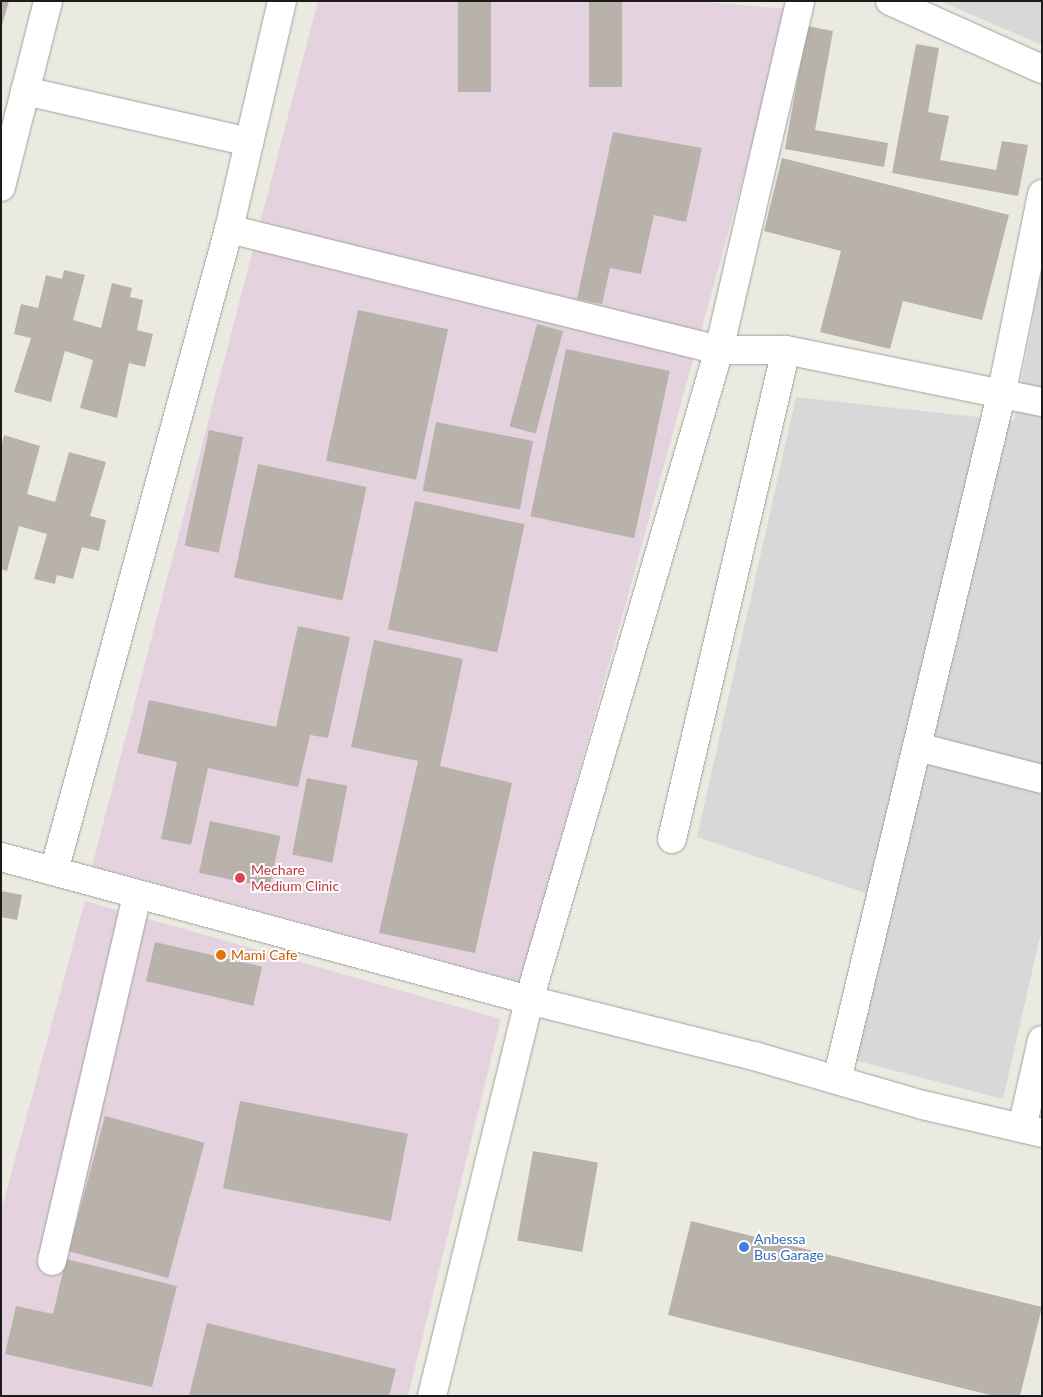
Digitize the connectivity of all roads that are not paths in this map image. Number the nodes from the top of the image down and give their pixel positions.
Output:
1 (48, 1) edge
2 (282, 1) edge
3 (800, 1) edge
4 (890, 1) edge
5 (1042, 69) edge
6 (25, 91) junction
7 (249, 142) junction
8 (1, 187) edge
9 (1042, 194) edge
10 (229, 229) junction
11 (719, 350) junction
12 (786, 350) junction
13 (1002, 391) junction
14 (1042, 402) edge
15 (918, 747) junction
16 (1042, 779) edge
17 (672, 839) dead end
18 (1, 857) edge
19 (54, 871) junction
20 (137, 895) junction
21 (529, 1000) junction
22 (1042, 1040) edge
23 (837, 1080) junction
24 (1032, 1131) edge
25 (52, 1261) dead end
26 (432, 1396) edge

1 - 6 street
2 - 7 street
3 - 11 street
4 - 5 street
6 - 7 street
6 - 8 street
7 - 10 street
9 - 13 street
10 - 11 street
10 - 19 street
11 - 12 street
11 - 21 street
12 - 13 street
12 - 17 street
13 - 14 street
13 - 15 street
15 - 16 street
15 - 23 street
18 - 19 street
19 - 20 street
20 - 21 street
20 - 25 street
21 - 23 street
21 - 26 street
22 - 24 street
23 - 24 street

